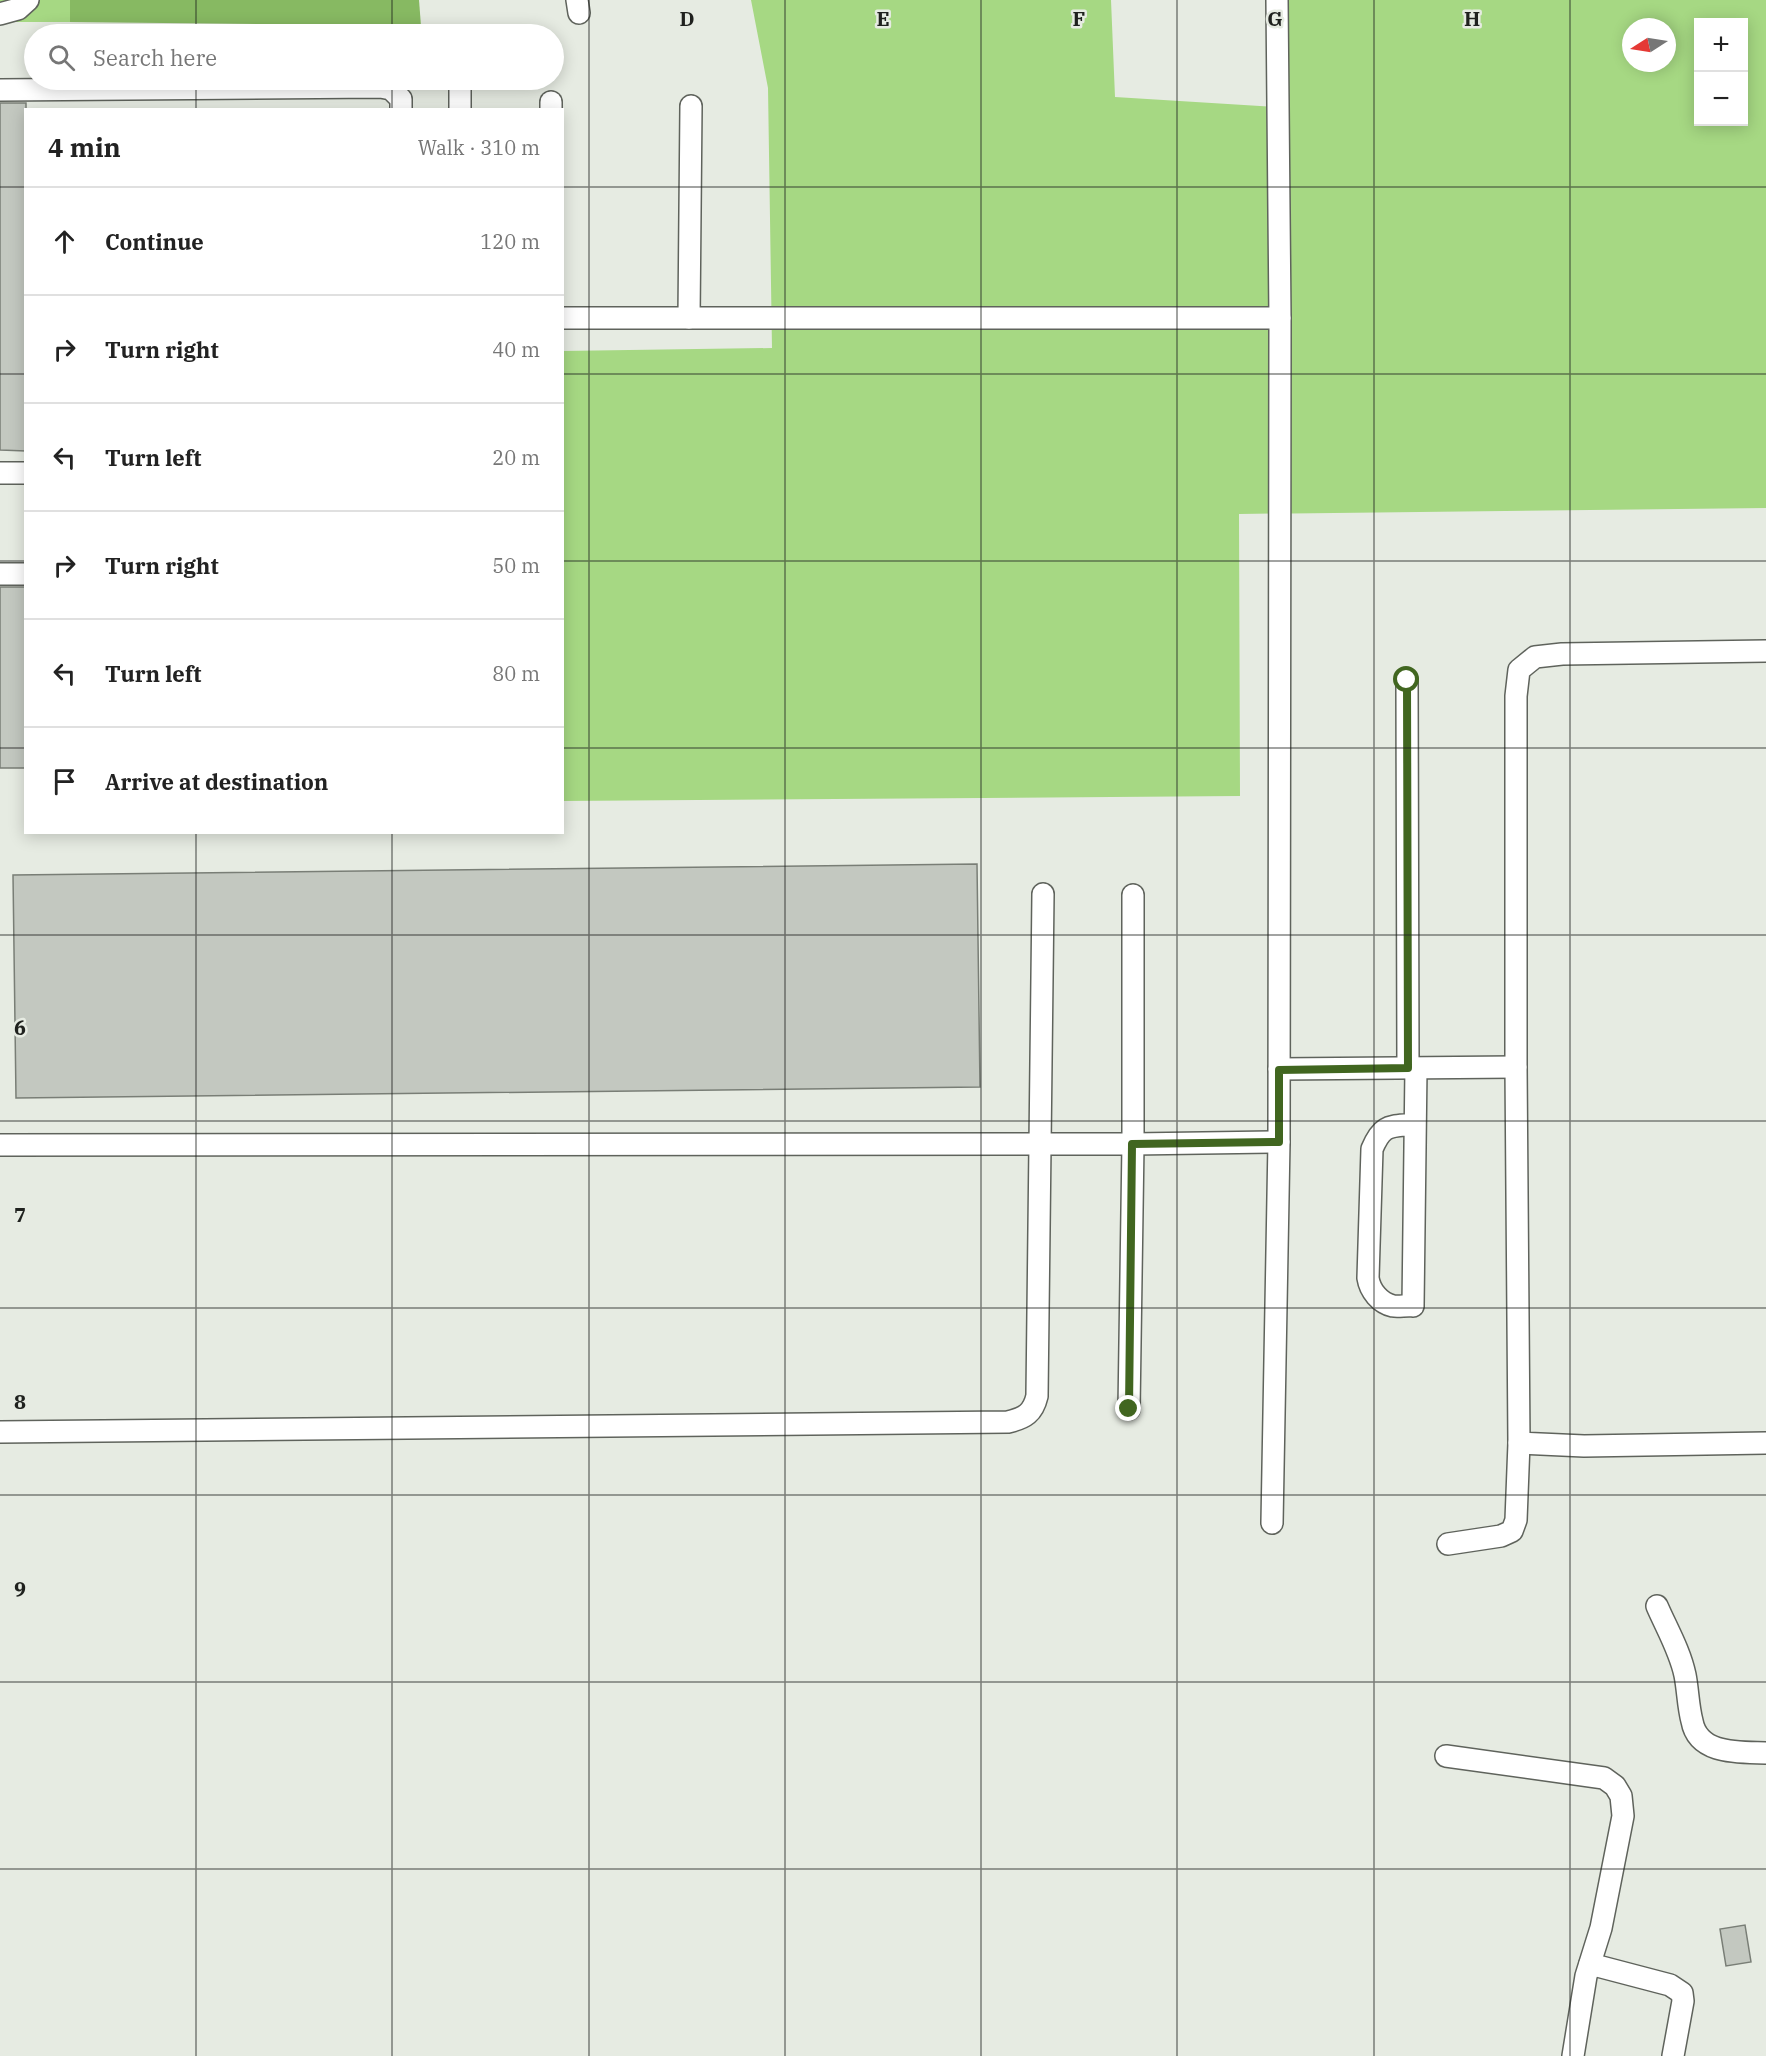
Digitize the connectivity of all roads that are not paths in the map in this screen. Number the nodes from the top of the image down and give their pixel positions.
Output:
1 (28, 0) edge
2 (1277, 0) edge
3 (0, 14) edge
4 (0, 90) edge
5 (24, 90) edge
6 (391, 90) edge
7 (692, 106) dead end
8 (401, 108) edge
9 (564, 318) edge
10 (689, 318) junction
11 (1280, 318) junction
12 (0, 473) edge
13 (24, 473) edge
14 (0, 574) edge
15 (24, 574) edge
16 (1766, 651) edge
17 (1407, 680) dead end
18 (1043, 894) dead end
19 (1133, 895) dead end
20 (1516, 1067) junction
21 (1412, 1068) junction
22 (1279, 1070) junction
23 (1415, 1124) junction
24 (1279, 1142) junction
25 (1040, 1143) junction
26 (1132, 1144) junction
27 (0, 1145) edge
28 (1129, 1409) dead end
29 (0, 1432) edge
30 (1519, 1443) junction
31 (1766, 1443) edge
32 (1272, 1523) dead end
33 (1448, 1544) dead end
34 (1657, 1606) dead end
35 (1766, 1753) edge
36 (1446, 1756) dead end
37 (1590, 1964) junction
38 (1573, 2056) edge
39 (1673, 2056) edge

1 - 3 street
2 - 11 street
4 - 5 street
6 - 8 street
7 - 10 street
9 - 10 street
10 - 11 street
11 - 22 street
12 - 13 street
14 - 15 street
16 - 20 street
17 - 21 street
18 - 25 street
19 - 26 street
20 - 21 street
20 - 30 street
21 - 22 street
21 - 23 street
22 - 24 street
23 - 23 street
24 - 26 street
24 - 32 street
25 - 26 street
25 - 27 street
25 - 29 street
26 - 28 street
30 - 31 street
30 - 33 street
34 - 35 street
36 - 37 street
37 - 38 street
37 - 39 street

